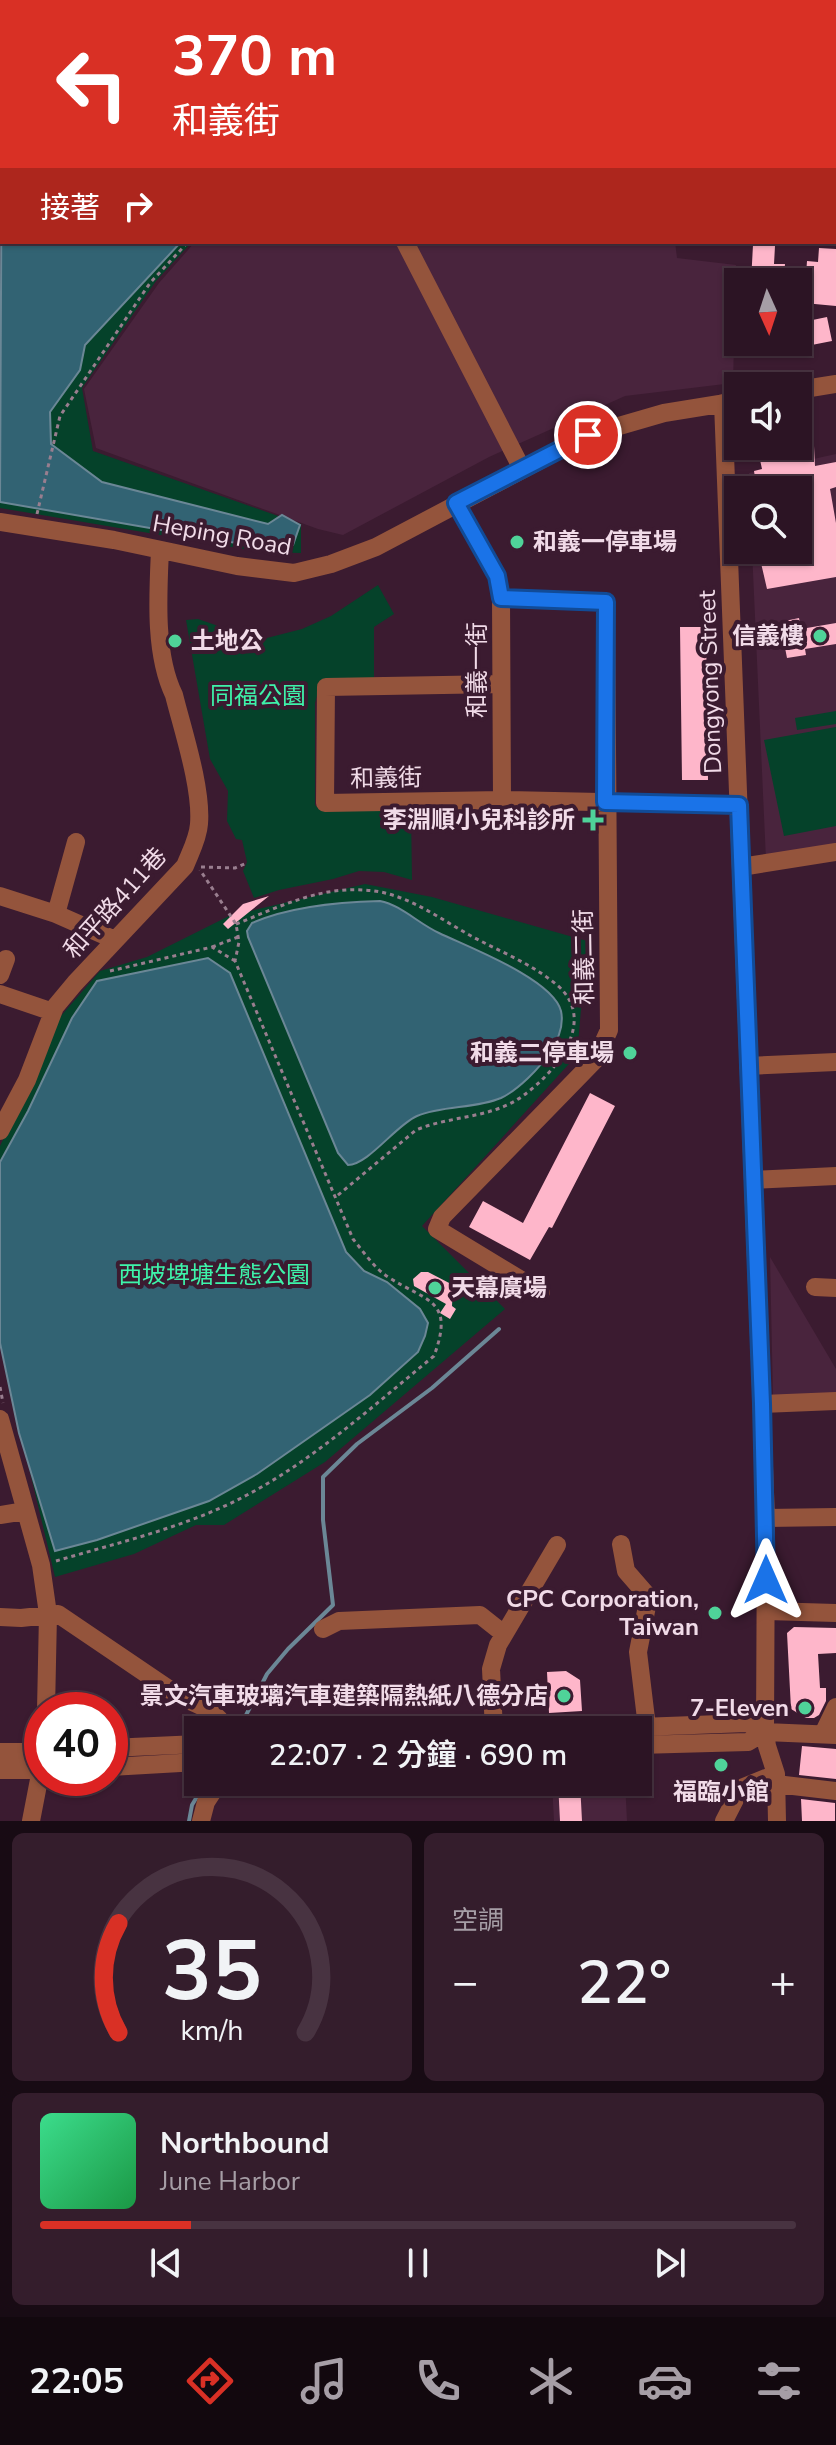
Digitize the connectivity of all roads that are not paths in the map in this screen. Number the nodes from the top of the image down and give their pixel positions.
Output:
1 (406, 244) edge
2 (836, 384) edge
3 (812, 388) edge
4 (724, 403) edge
5 (732, 460) edge
6 (522, 469) junction
7 (456, 503) junction
8 (0, 522) edge
9 (160, 550) junction
10 (501, 598) junction
11 (501, 684) junction
12 (502, 800) junction
13 (605, 802) junction
14 (739, 805) junction
15 (76, 842) dead end
16 (836, 852) edge
17 (741, 867) junction
18 (0, 896) edge
19 (56, 914) junction
20 (115, 940) junction
21 (0, 994) edge
22 (53, 1012) junction
23 (836, 1062) edge
24 (748, 1066) junction
25 (0, 1131) edge
26 (836, 1176) edge
27 (753, 1180) junction
28 (815, 1287) dead end
29 (836, 1288) edge
30 (541, 1292) dead end
31 (836, 1401) edge
32 (762, 1404) junction
33 (0, 1419) edge
34 (25, 1511) junction
35 (0, 1515) edge
36 (836, 1517) edge
37 (766, 1518) junction
38 (621, 1544) dead end
39 (557, 1545) dead end
40 (767, 1611) junction
41 (836, 1613) edge
42 (48, 1614) junction
43 (0, 1617) edge
44 (323, 1629) dead end
45 (504, 1634) junction
46 (46, 1692) edge
47 (836, 1707) edge
48 (218, 1716) edge
49 (493, 1716) edge
50 (646, 1716) edge
51 (652, 1727) edge
52 (765, 1732) junction
53 (829, 1735) edge
54 (184, 1745) edge
55 (652, 1745) edge
56 (128, 1747) edge
57 (0, 1752) edge
58 (24, 1752) edge
59 (184, 1763) edge
60 (128, 1766) edge
61 (0, 1770) edge
62 (24, 1770) edge
63 (776, 1779) junction
64 (836, 1791) edge
65 (36, 1796) edge
66 (210, 1796) edge
67 (31, 1821) edge
68 (201, 1821) edge
69 (724, 1821) edge
70 (777, 1821) edge

1 - 6 street
2 - 3 street
4 - 6 street, Heping Road
5 - 14 street, Dongyong Street
6 - 7 street, Heping Road
7 - 9 street, Heping Road
7 - 10 street, 和義一街
8 - 9 street, Heping Road
9 - 20 street, 和平路411巷
10 - 11 street, 和義一街
10 - 13 street, 和義二街
11 - 12 street, 和義一街
11 - 12 street, 和義街
12 - 13 street, 和義街
13 - 14 street, 和義街
13 - 30 street, 和義二街
14 - 17 street, Dongyong Street
15 - 19 street
16 - 17 street
17 - 24 street, Dongyong Street
18 - 19 street
19 - 20 street
20 - 22 street, 和平路411巷
21 - 22 street
22 - 25 street, 和平路411巷
23 - 24 street
24 - 27 street, Dongyong Street
26 - 27 street
27 - 32 street, Dongyong Street
28 - 29 street
31 - 32 street
32 - 37 street, Dongyong Street
33 - 34 street
34 - 35 street
34 - 42 street
36 - 37 street
37 - 40 street, Dongyong Street
38 - 50 street
39 - 45 street
40 - 41 street
40 - 52 street, Dongyong Street
42 - 43 street
42 - 46 street
42 - 48 street
44 - 45 street
45 - 49 street
47 - 53 street
51 - 52 street
52 - 53 street
52 - 55 street
52 - 63 street, Dongyong Street
54 - 56 street
57 - 58 street
59 - 60 street
61 - 62 street
63 - 64 street
63 - 69 street
63 - 70 street, Dongyong Street
65 - 67 street
66 - 68 street

